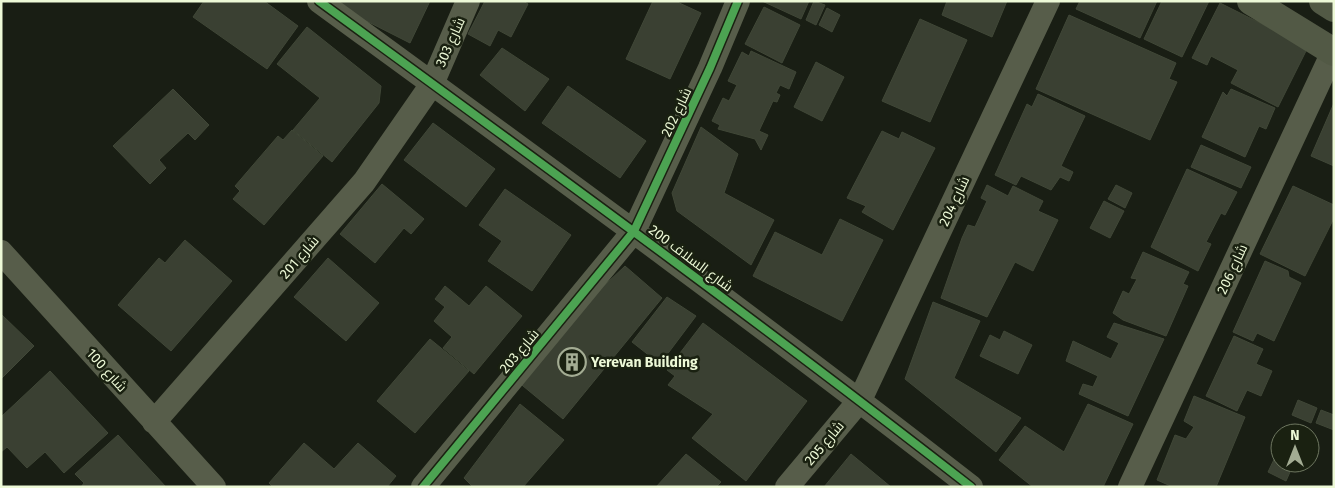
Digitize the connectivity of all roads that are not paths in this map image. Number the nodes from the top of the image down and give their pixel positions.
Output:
1 (319, 1) edge
2 (468, 1) edge
3 (738, 1) edge
4 (1048, 1) edge
5 (1251, 1) edge
6 (1323, 1) edge
7 (1334, 8) edge
8 (1334, 52) edge
9 (432, 84) junction
10 (634, 231) junction
11 (1, 252) edge
12 (860, 400) junction
13 (154, 422) junction
14 (214, 487) edge
15 (423, 487) edge
16 (788, 487) edge
17 (971, 487) edge
18 (1130, 487) edge

1 - 9 street, 200 شارع السلاف
2 - 9 street, شارع 303
3 - 10 street, شارع 202
4 - 12 street, شارع 204
5 - 8 main road
6 - 7 main road
8 - 18 street, شارع 206
9 - 10 street, 200 شارع السلاف
9 - 13 street, شارع 201
10 - 12 street, 200 شارع السلاف
10 - 15 street, شارع 203
11 - 13 street, شارع 100
12 - 16 street, شارع 205
12 - 17 street, 200 شارع السلاف
13 - 14 street, شارع 100

